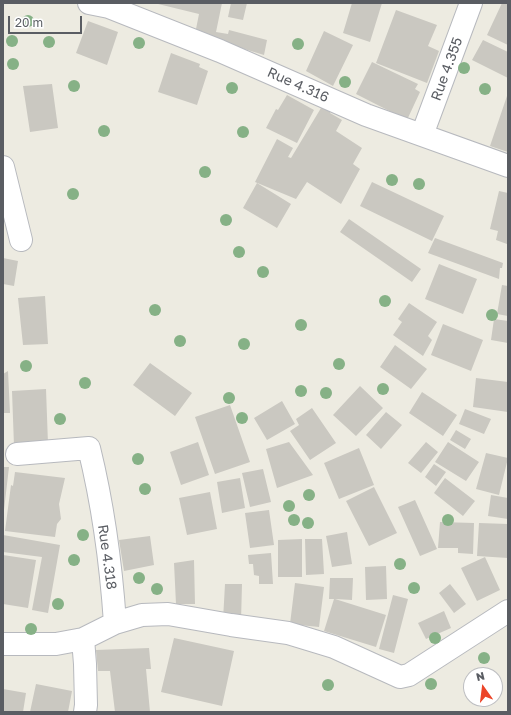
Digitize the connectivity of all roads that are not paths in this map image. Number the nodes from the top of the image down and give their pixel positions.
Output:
1 (88, 3) edge
2 (471, 3) edge
3 (422, 135) junction
4 (508, 166) edge
5 (3, 167) edge
6 (21, 240) dead end
7 (17, 454) dead end
8 (508, 611) edge
9 (115, 623) junction
10 (83, 639) junction
11 (3, 644) edge
12 (84, 712) edge

1 - 3 street, Rue 4.316
2 - 3 street, Rue 4.355
3 - 4 street, Rue 4.316
5 - 6 street
7 - 9 street, Rue 4.318
8 - 9 street
9 - 10 street
10 - 11 street
10 - 12 street

